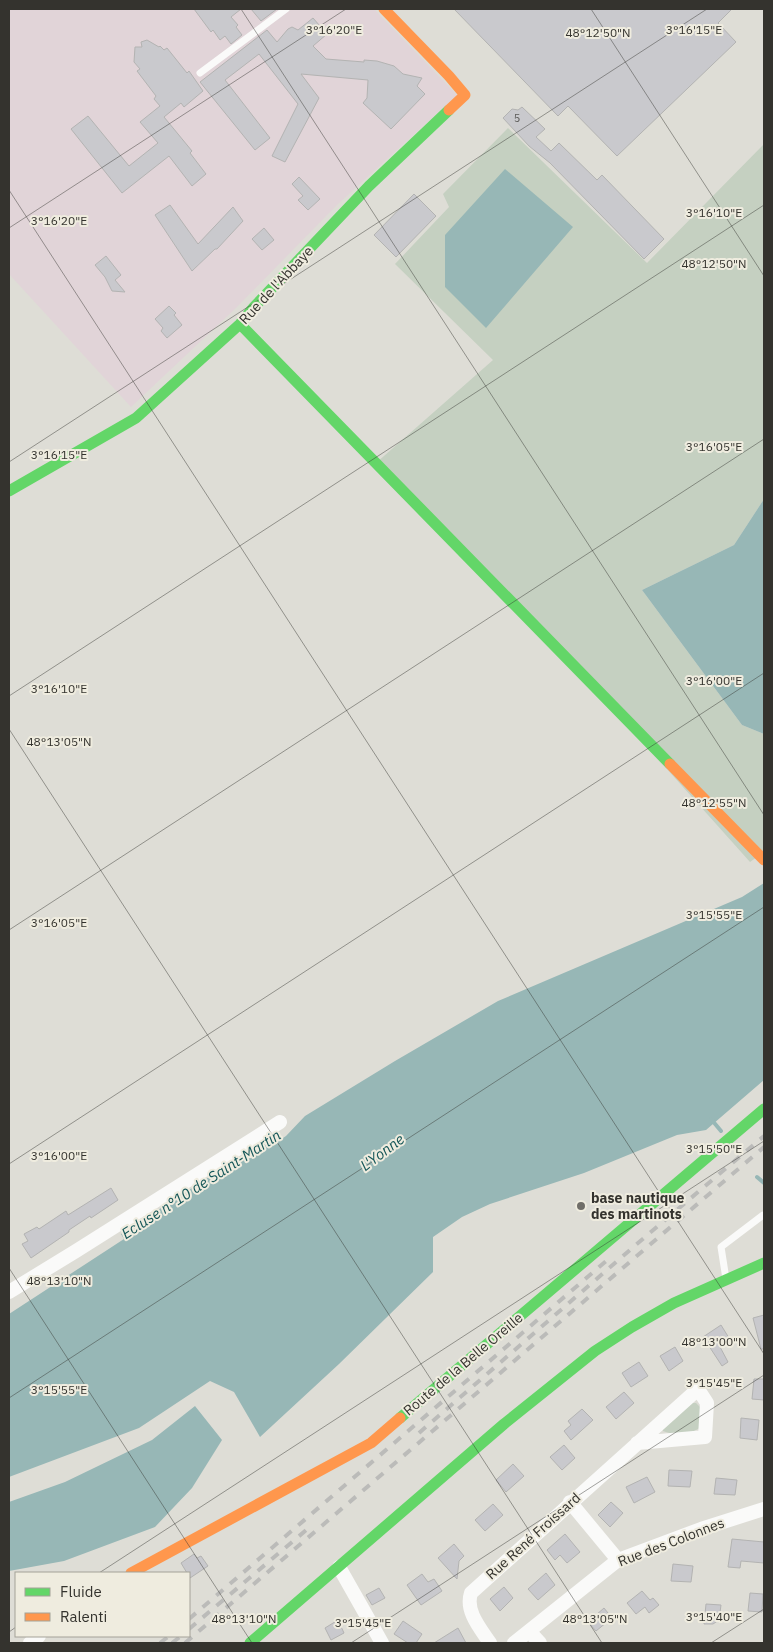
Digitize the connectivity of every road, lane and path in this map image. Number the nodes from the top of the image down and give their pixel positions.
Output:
1 (286, 9) edge
2 (384, 9) edge
3 (200, 73) dead end
4 (240, 324) junction
5 (9, 491) edge
6 (764, 860) edge
7 (764, 1109) edge
8 (280, 1122) dead end
9 (764, 1215) edge
10 (764, 1263) edge
11 (726, 1279) junction
12 (9, 1292) edge
13 (637, 1442) junction
14 (570, 1502) junction
15 (764, 1509) edge
16 (618, 1560) junction
17 (339, 1567) junction
18 (133, 1572) edge
19 (530, 1632) junction
20 (250, 1643) edge
21 (382, 1643) edge
22 (490, 1643) edge
23 (514, 1643) edge
24 (540, 1643) edge

1 - 3 lane
2 - 4 street, Rue de l'Abbaye
4 - 5 street, Rue de l'Abbaye
4 - 6 street
7 - 18 street, Route de la Belle Oreille
8 - 12 street
9 - 11 lane
10 - 11 street
11 - 17 street
13 - 13 street, Rue René Froissard
13 - 14 street, Rue René Froissard
14 - 16 street
14 - 22 street, Rue René Froissard
15 - 16 street, Rue des Colonnes
16 - 19 street, Rue des Colonnes
17 - 20 street
17 - 21 street
19 - 23 street, Rue des Colonnes
19 - 24 street

